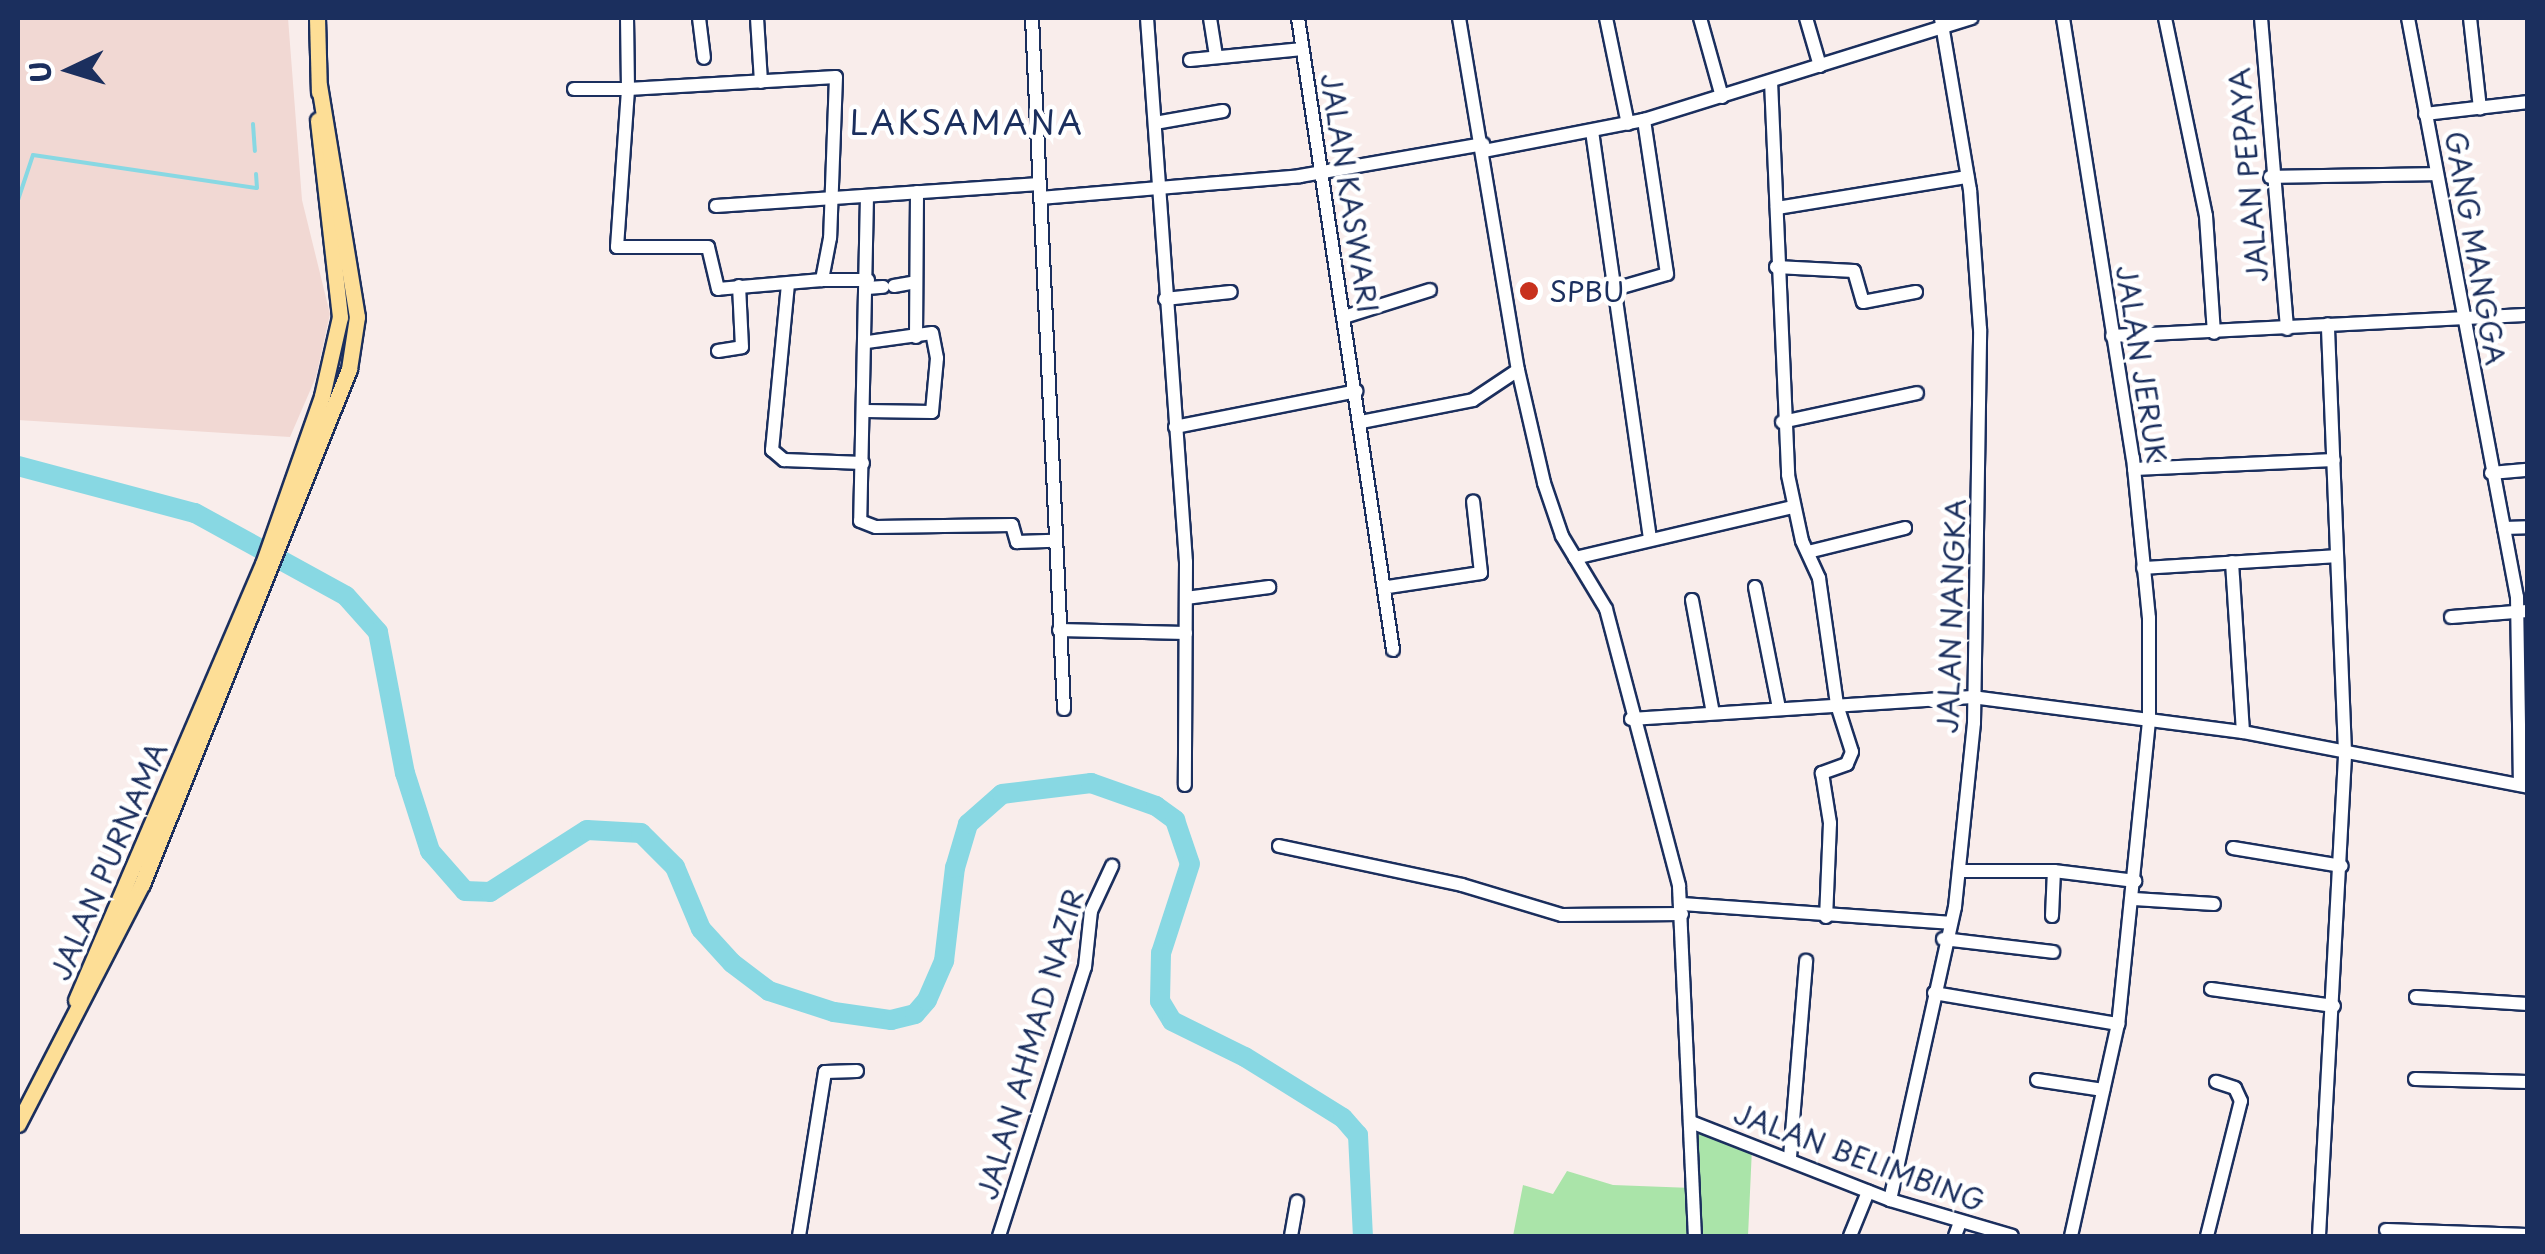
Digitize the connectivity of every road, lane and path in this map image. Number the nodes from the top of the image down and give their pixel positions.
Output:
1 (317, 18) edge
2 (627, 18) edge
3 (699, 18) edge
4 (757, 18) edge
5 (1032, 18) edge
6 (1147, 18) edge
7 (1210, 18) edge
8 (1298, 18) edge
9 (1459, 18) edge
10 (1606, 18) edge
11 (1700, 18) edge
12 (1806, 18) edge
13 (1972, 18) edge
14 (2063, 18) edge
15 (2165, 18) edge
16 (2261, 18) edge
17 (2408, 18) edge
18 (2470, 18) edge
19 (1942, 22) edge
20 (1302, 50) junction
21 (1216, 56) junction
22 (704, 58) dead end
23 (1190, 60) dead end
24 (1820, 66) junction
25 (1771, 81) junction
26 (761, 82) junction
27 (320, 86) junction
28 (574, 88) dead end
29 (628, 89) junction
30 (1722, 97) junction
31 (2528, 102) edge
32 (2480, 108) junction
33 (1223, 111) dead end
34 (2426, 114) junction
35 (1644, 120) junction
36 (1155, 123) junction
37 (1628, 124) junction
38 (1592, 131) junction
39 (1484, 148) junction
40 (1320, 173) junction
41 (2436, 174) junction
42 (1968, 177) junction
43 (2270, 177) junction
44 (1158, 189) junction
45 (1039, 191) junction
46 (918, 192) junction
47 (868, 196) junction
48 (832, 200) junction
49 (716, 206) dead end
50 (1777, 208) junction
51 (1776, 266) junction
52 (822, 280) junction
53 (916, 282) junction
54 (788, 284) junction
55 (867, 284) junction
56 (738, 286) junction
57 (1614, 289) junction
58 (1430, 290) dead end
59 (1231, 292) dead end
60 (1916, 292) dead end
61 (1165, 299) junction
62 (2528, 315) edge
63 (1344, 317) junction
64 (2462, 320) junction
65 (2328, 324) junction
66 (2286, 329) junction
67 (2214, 332) junction
68 (2112, 336) junction
69 (916, 337) junction
70 (867, 342) junction
71 (718, 351) dead end
72 (1518, 370) junction
73 (1356, 390) junction
74 (1917, 392) dead end
75 (866, 411) junction
76 (1360, 422) junction
77 (1782, 422) junction
78 (1175, 427) junction
79 (2334, 460) junction
80 (863, 464) junction
81 (2134, 469) junction
82 (2528, 470) edge
83 (2491, 472) junction
84 (1473, 501) dead end
85 (1792, 508) junction
86 (2528, 527) edge
87 (1906, 528) dead end
88 (2504, 528) junction
89 (1650, 537) junction
90 (1054, 541) junction
91 (1808, 552) junction
92 (2337, 556) junction
93 (1576, 558) junction
94 (2232, 562) junction
95 (2143, 568) junction
96 (1388, 586) junction
97 (1268, 587) dead end
98 (1755, 587) dead end
99 (1186, 598) junction
100 (1692, 600) dead end
101 (2523, 611) edge
102 (2451, 617) dead end
103 (1058, 630) junction
104 (1186, 633) junction
105 (1393, 650) dead end
106 (2525, 661) edge
107 (2525, 688) edge
108 (1972, 697) junction
109 (1837, 704) junction
110 (1779, 708) junction
111 (1064, 709) dead end
112 (1713, 712) junction
113 (1631, 719) junction
114 (2149, 720) junction
115 (200, 722) junction
116 (2243, 732) junction
117 (2345, 752) junction
118 (1185, 785) dead end
119 (2524, 786) edge
120 (1280, 846) dead end
121 (2233, 848) dead end
122 (1112, 866) dead end
123 (2342, 866) junction
124 (1959, 871) junction
125 (2054, 871) junction
126 (2134, 881) junction
127 (2134, 899) junction
128 (2214, 904) dead end
129 (1682, 909) junction
130 (2052, 916) dead end
131 (1826, 918) junction
132 (1950, 922) junction
133 (1943, 939) junction
134 (2053, 952) dead end
135 (1806, 961) dead end
136 (2212, 989) dead end
137 (1934, 992) junction
138 (2416, 997) dead end
139 (2528, 1004) edge
140 (2334, 1006) junction
141 (2118, 1024) junction
142 (857, 1071) dead end
143 (2415, 1079) dead end
144 (2038, 1080) dead end
145 (2216, 1082) dead end
146 (2528, 1082) edge
147 (2103, 1090) junction
148 (1691, 1122) junction
149 (18, 1124) edge
150 (1790, 1157) junction
151 (1868, 1192) junction
152 (1890, 1200) junction
153 (1297, 1202) dead end
154 (1960, 1222) junction
155 (2386, 1230) dead end
156 (2005, 1235) edge
157 (2528, 1235) edge
158 (799, 1236) edge
159 (998, 1236) edge
160 (1291, 1236) edge
161 (1695, 1236) edge
162 (1850, 1236) edge
163 (1955, 1236) edge
164 (2071, 1236) edge
165 (2207, 1236) edge
166 (2319, 1236) edge

1 - 27 main road
2 - 29 street
3 - 22 street
4 - 26 street
5 - 45 street
6 - 36 street
7 - 21 street
8 - 20 street, JALAN KASWARI
9 - 39 street
10 - 37 street
11 - 30 street
12 - 24 street
13 - 19 street
14 - 68 street, JALAN JERUK
15 - 67 street
16 - 43 street, JALAN PEPAYA
17 - 34 street, GANG MANGGA
18 - 32 street
19 - 24 street
19 - 42 street, JALAN NANGKA
20 - 21 street
20 - 40 street, JALAN KASWARI
21 - 23 street
24 - 25 street
25 - 30 street
25 - 50 street
26 - 29 street
26 - 48 street
27 - 115 main road
27 - 115 main road
28 - 29 street
29 - 56 street
30 - 35 street
31 - 32 street
32 - 34 street
33 - 36 street
34 - 41 street, GANG MANGGA
35 - 37 street
35 - 57 street
36 - 44 street
37 - 38 street
38 - 39 street
38 - 57 street
39 - 40 street
39 - 72 street
40 - 44 street
40 - 63 street, JALAN KASWARI
41 - 43 street
41 - 64 street, GANG MANGGA
42 - 50 street
42 - 108 street, JALAN NANGKA
43 - 66 street, JALAN PEPAYA
44 - 45 street
44 - 61 street
45 - 46 street
45 - 90 street
46 - 47 street
46 - 53 street
47 - 48 street
47 - 55 street
48 - 49 street
48 - 52 street
50 - 51 street
51 - 60 street
51 - 77 street
52 - 54 street
52 - 55 street
53 - 55 street
53 - 69 street
54 - 56 street
54 - 80 street
55 - 70 street
56 - 71 street
57 - 89 street
58 - 63 street
59 - 61 street
61 - 78 street
62 - 64 street
63 - 73 street, JALAN KASWARI
64 - 65 street
64 - 83 street, GANG MANGGA
65 - 66 street
65 - 79 street
66 - 67 street
67 - 68 street
68 - 81 street, JALAN JERUK
69 - 70 street
69 - 75 street
70 - 75 street
72 - 76 street
72 - 93 street
73 - 76 street, JALAN KASWARI
73 - 78 street
74 - 77 street
75 - 80 street
76 - 96 street, JALAN KASWARI
77 - 85 street
78 - 99 street
79 - 81 street
79 - 92 street
80 - 90 street
81 - 95 street, JALAN JERUK
82 - 83 street
83 - 88 street, GANG MANGGA
84 - 96 street
85 - 89 street
85 - 91 street
86 - 88 street
87 - 91 street
88 - 101 street, GANG MANGGA
89 - 93 street
90 - 103 street
91 - 109 street
92 - 94 street
92 - 117 street
93 - 113 street
94 - 95 street
94 - 116 street
95 - 114 street, JALAN JERUK
96 - 105 street, JALAN KASWARI
97 - 99 street
98 - 110 street
99 - 104 street
100 - 112 street
101 - 102 street
101 - 106 street, GANG MANGGA
103 - 104 street
103 - 111 street
104 - 118 street
106 - 107 street, GANG MANGGA
107 - 119 street, GANG MANGGA
108 - 109 street
108 - 114 street
108 - 124 street, JALAN NANGKA
109 - 110 street
109 - 131 street
110 - 112 street
112 - 113 street
113 - 129 street
114 - 116 street
114 - 126 street, JALAN JERUK
115 - 149 main road, JALAN PURNAMA
116 - 117 street
117 - 119 street
117 - 123 street
120 - 129 street
121 - 123 street
122 - 159 street, JALAN AHMAD NAZIR
123 - 140 street
124 - 125 street
124 - 132 street, JALAN NANGKA
125 - 126 street
125 - 130 street
126 - 127 street, JALAN JERUK
127 - 128 street
127 - 141 street, JALAN JERUK
129 - 131 street
129 - 148 street
131 - 132 street
132 - 133 street, JALAN NANGKA
133 - 134 street
133 - 137 street, JALAN NANGKA
135 - 150 street
136 - 140 street
137 - 141 street
137 - 152 street, JALAN NANGKA
138 - 139 street
140 - 166 street
141 - 147 street, JALAN JERUK
142 - 158 street
143 - 146 street
144 - 147 street
145 - 165 street
147 - 164 street, JALAN JERUK
148 - 150 street, JALAN BELIMBING
148 - 161 street
150 - 151 street, JALAN BELIMBING
151 - 152 street, JALAN BELIMBING
151 - 162 street
152 - 154 street, JALAN BELIMBING
153 - 160 street
154 - 156 street, JALAN BELIMBING
154 - 163 street
155 - 157 street

